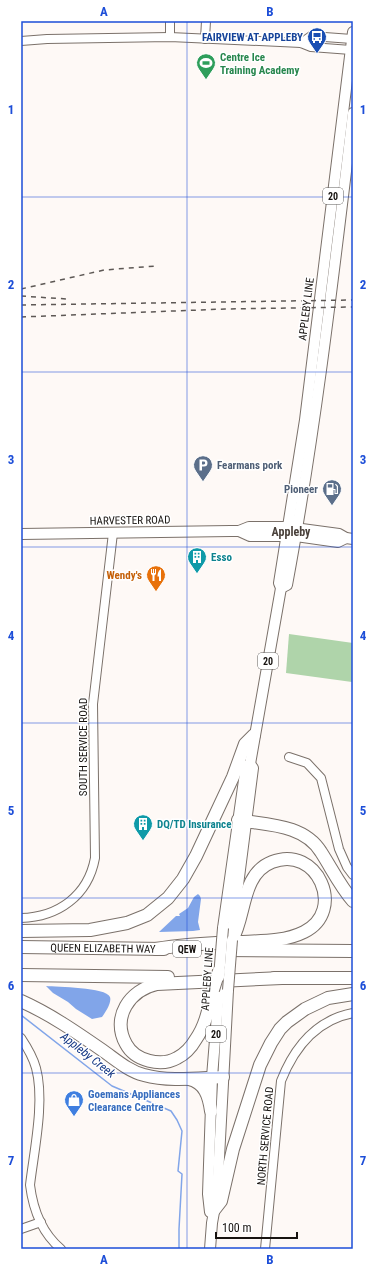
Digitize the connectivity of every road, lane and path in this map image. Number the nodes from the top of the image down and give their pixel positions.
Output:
1 (170, 21) edge
2 (206, 21) edge
3 (170, 37) junction
4 (353, 37) edge
5 (205, 39) junction
6 (21, 41) edge
7 (301, 43) junction
8 (352, 51) edge
9 (353, 113) edge
10 (239, 531) junction
11 (292, 532) junction
12 (113, 533) junction
13 (21, 534) edge
14 (270, 536) junction
15 (349, 538) edge
16 (284, 547) junction
17 (281, 588) junction
18 (254, 735) junction
19 (289, 757) dead end
20 (242, 821) junction
21 (353, 874) edge
22 (353, 901) edge
23 (21, 918) edge
24 (231, 927) junction
25 (21, 931) edge
26 (232, 940) joint
27 (21, 947) edge
28 (156, 949) junction
29 (353, 951) edge
30 (219, 971) joint
31 (21, 975) edge
32 (282, 978) junction
33 (353, 978) edge
34 (220, 990) junction
35 (353, 994) edge
36 (21, 1001) edge
37 (353, 1012) edge
38 (21, 1038) edge
39 (218, 1077) junction
40 (184, 1078) junction
41 (211, 1111) junction
42 (214, 1210) junction
43 (41, 1222) junction
44 (212, 1223) junction
45 (21, 1229) edge
46 (61, 1249) edge
47 (210, 1249) edge
48 (265, 1249) edge

1 - 3 street
2 - 5 street
3 - 5 street
3 - 6 street
4 - 7 street
4 - 8 main road, APPLEBY LINE / 20
5 - 7 street
7 - 8 street
8 - 11 main road, APPLEBY LINE / 20
9 - 11 main road, APPLEBY LINE / 20
10 - 11 main road, HARVESTER ROAD
10 - 12 main road, HARVESTER ROAD
10 - 14 main road, HARVESTER ROAD
11 - 14 main road, HARVESTER ROAD
11 - 15 main road, HARVESTER ROAD
11 - 16 main road, APPLEBY LINE / 20
11 - 17 main road, APPLEBY LINE / 20
12 - 13 main road, HARVESTER ROAD
12 - 23 street, SOUTH SERVICE ROAD
14 - 16 main road
16 - 17 main road, APPLEBY LINE / 20
17 - 18 main road, APPLEBY LINE / 20
18 - 20 main road, APPLEBY LINE / 20
18 - 25 highway
19 - 21 street
20 - 22 highway
20 - 24 main road, APPLEBY LINE / 20
24 - 26 highway
24 - 28 highway
24 - 30 main road, APPLEBY LINE / 20, bridge
26 - 34 main road, APPLEBY LINE / 20, bridge
27 - 28 highway, QUEEN ELIZABETH WAY / QEW
28 - 29 highway, QUEEN ELIZABETH WAY / QEW
30 - 34 highway, bridge
31 - 32 highway
32 - 33 highway
32 - 34 highway
34 - 39 main road, APPLEBY LINE / 20
35 - 42 highway
36 - 40 highway
37 - 48 street, NORTH SERVICE ROAD
38 - 43 street
39 - 40 highway
39 - 41 main road, APPLEBY LINE / 20
39 - 42 main road, APPLEBY LINE / 20
40 - 41 highway
41 - 44 main road, APPLEBY LINE / 20
42 - 44 main road, APPLEBY LINE / 20
43 - 45 street
43 - 46 street
44 - 47 main road, APPLEBY LINE / 20

